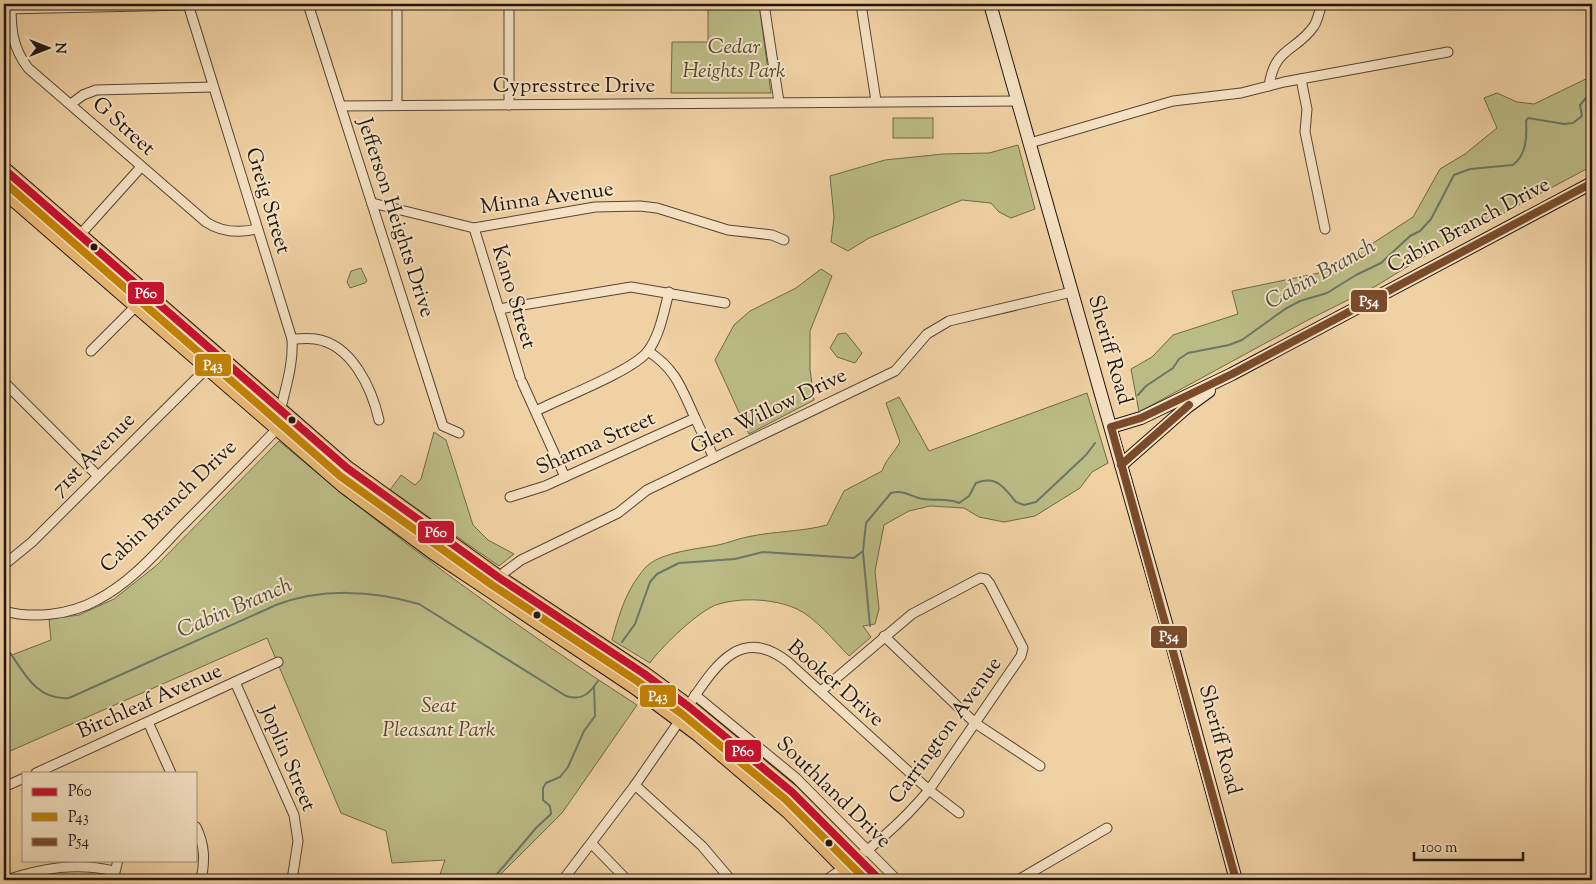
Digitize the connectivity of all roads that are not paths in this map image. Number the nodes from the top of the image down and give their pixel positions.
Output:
1 (308, 4) edge
2 (396, 4) edge
3 (509, 4) edge
4 (764, 4) edge
5 (861, 4) edge
6 (990, 4) edge
7 (1322, 4) edge
8 (188, 5) edge
9 (9, 7) edge
10 (1448, 52) dead end
11 (1301, 79) junction
12 (1269, 86) junction
13 (213, 87) junction
14 (876, 101) junction
15 (1018, 101) junction
16 (779, 102) junction
17 (71, 104) junction
18 (509, 104) junction
19 (341, 106) junction
20 (397, 106) junction
21 (1030, 143) junction
22 (141, 167) junction
23 (4, 169) edge
24 (1592, 183) edge
25 (4, 191) edge
26 (372, 203) junction
27 (474, 228) junction
28 (257, 229) junction
29 (1325, 229) dead end
30 (79, 236) junction
31 (784, 240) dead end
32 (72, 251) junction
33 (670, 292) junction
34 (1072, 292) junction
35 (725, 303) dead end
36 (136, 306) junction
37 (499, 309) junction
38 (292, 340) junction
39 (91, 351) dead end
40 (648, 351) junction
41 (207, 368) junction
42 (1232, 374) junction
43 (4, 382) edge
44 (280, 409) junction
45 (536, 412) junction
46 (695, 418) junction
47 (379, 420) dead end
48 (1111, 427) junction
49 (277, 429) junction
50 (459, 433) dead end
51 (714, 458) junction
52 (1121, 465) junction
53 (98, 476) junction
54 (565, 477) junction
55 (510, 497) dead end
56 (4, 565) edge
57 (498, 577) junction
58 (490, 591) junction
59 (4, 610) edge
60 (884, 636) junction
61 (592, 659) junction
62 (278, 662) dead end
63 (235, 682) junction
64 (821, 692) junction
65 (692, 700) junction
66 (680, 720) junction
67 (148, 722) junction
68 (976, 722) junction
69 (755, 760) junction
70 (1040, 766) dead end
71 (38, 772) edge
72 (171, 772) edge
73 (22, 779) edge
74 (635, 785) junction
75 (4, 787) edge
76 (929, 790) junction
77 (959, 813) dead end
78 (1107, 828) dead end
79 (198, 832) edge
80 (592, 844) junction
81 (863, 853) junction
82 (117, 862) edge
83 (844, 867) junction
84 (113, 876) edge
85 (6, 880) edge
86 (201, 880) edge
87 (292, 880) edge
88 (563, 880) edge
89 (628, 880) edge
90 (731, 880) edge
91 (826, 880) edge
92 (856, 880) edge
93 (880, 880) edge
94 (897, 880) edge
95 (1018, 880) edge
96 (1236, 880) edge

1 - 19 street, Jefferson Heights Drive
2 - 20 street
3 - 18 street
4 - 16 street
5 - 14 street
6 - 15 main road, Sheriff Road
7 - 12 street
8 - 9 street
8 - 13 street, Greig Street
9 - 17 street, G Street
10 - 11 street
11 - 12 street
11 - 29 street
12 - 21 street
13 - 17 street
13 - 28 street, Greig Street
14 - 15 street, Cypresstree Drive
14 - 16 street, Cypresstree Drive
15 - 21 main road, Sheriff Road
16 - 18 street, Cypresstree Drive
17 - 22 street, G Street
18 - 20 street, Cypresstree Drive
19 - 20 street, Cypresstree Drive
19 - 26 street, Jefferson Heights Drive
21 - 34 main road, Sheriff Road
22 - 28 street, G Street
22 - 30 street
23 - 30 main road
24 - 42 main road, Cabin Branch Drive
25 - 32 main road
26 - 27 street, Minna Avenue
26 - 50 street, Jefferson Heights Drive
27 - 31 street, Minna Avenue
27 - 37 street, Kano Street
28 - 38 street, Greig Street
30 - 32 street
30 - 44 main road
32 - 36 main road
33 - 35 street
33 - 37 street
33 - 40 street
34 - 48 main road, Sheriff Road
34 - 51 street, Glen Willow Drive
36 - 39 street
36 - 41 main road
37 - 45 street, Kano Street
38 - 44 street, Greig Street
38 - 47 street
40 - 45 street
40 - 46 street
41 - 49 main road
41 - 53 street, 71st Avenue
42 - 48 main road, Cabin Branch Drive
42 - 52 main road, Cabin Branch Drive
43 - 53 street
44 - 49 street
44 - 57 main road
45 - 54 street, Kano Street
46 - 51 street
46 - 54 street, Sharma Street
48 - 52 main road, Sheriff Road
49 - 58 main road
49 - 59 street, Cabin Branch Drive
51 - 57 street, Glen Willow Drive
52 - 96 main road, Sheriff Road
53 - 56 street, 71st Avenue
54 - 55 street, Sharma Street
57 - 58 street, Glen Willow Drive
57 - 65 main road
58 - 61 main road
60 - 64 street
60 - 68 street
60 - 68 street, Carrington Avenue
61 - 65 main road
61 - 66 main road
62 - 63 street, Birchleaf Avenue
63 - 67 street, Birchleaf Avenue
63 - 87 street, Joplin Street
64 - 65 street, Booker Drive
64 - 76 street, Booker Drive
65 - 69 main road
65 - 81 street, Southland Drive
66 - 69 main road
66 - 74 street
66 - 83 main road
67 - 71 street, Birchleaf Avenue
67 - 72 street
68 - 70 street
68 - 76 street, Carrington Avenue
69 - 81 main road
73 - 75 street
74 - 80 street
74 - 90 street
76 - 77 street, Booker Drive
76 - 81 street, Carrington Avenue
78 - 95 street
79 - 86 street
80 - 88 street
80 - 89 street
81 - 83 street, Carrington Avenue
81 - 93 main road
81 - 94 street, Southland Drive
82 - 84 street
83 - 91 street, Carrington Avenue
83 - 92 main road
84 - 85 street

